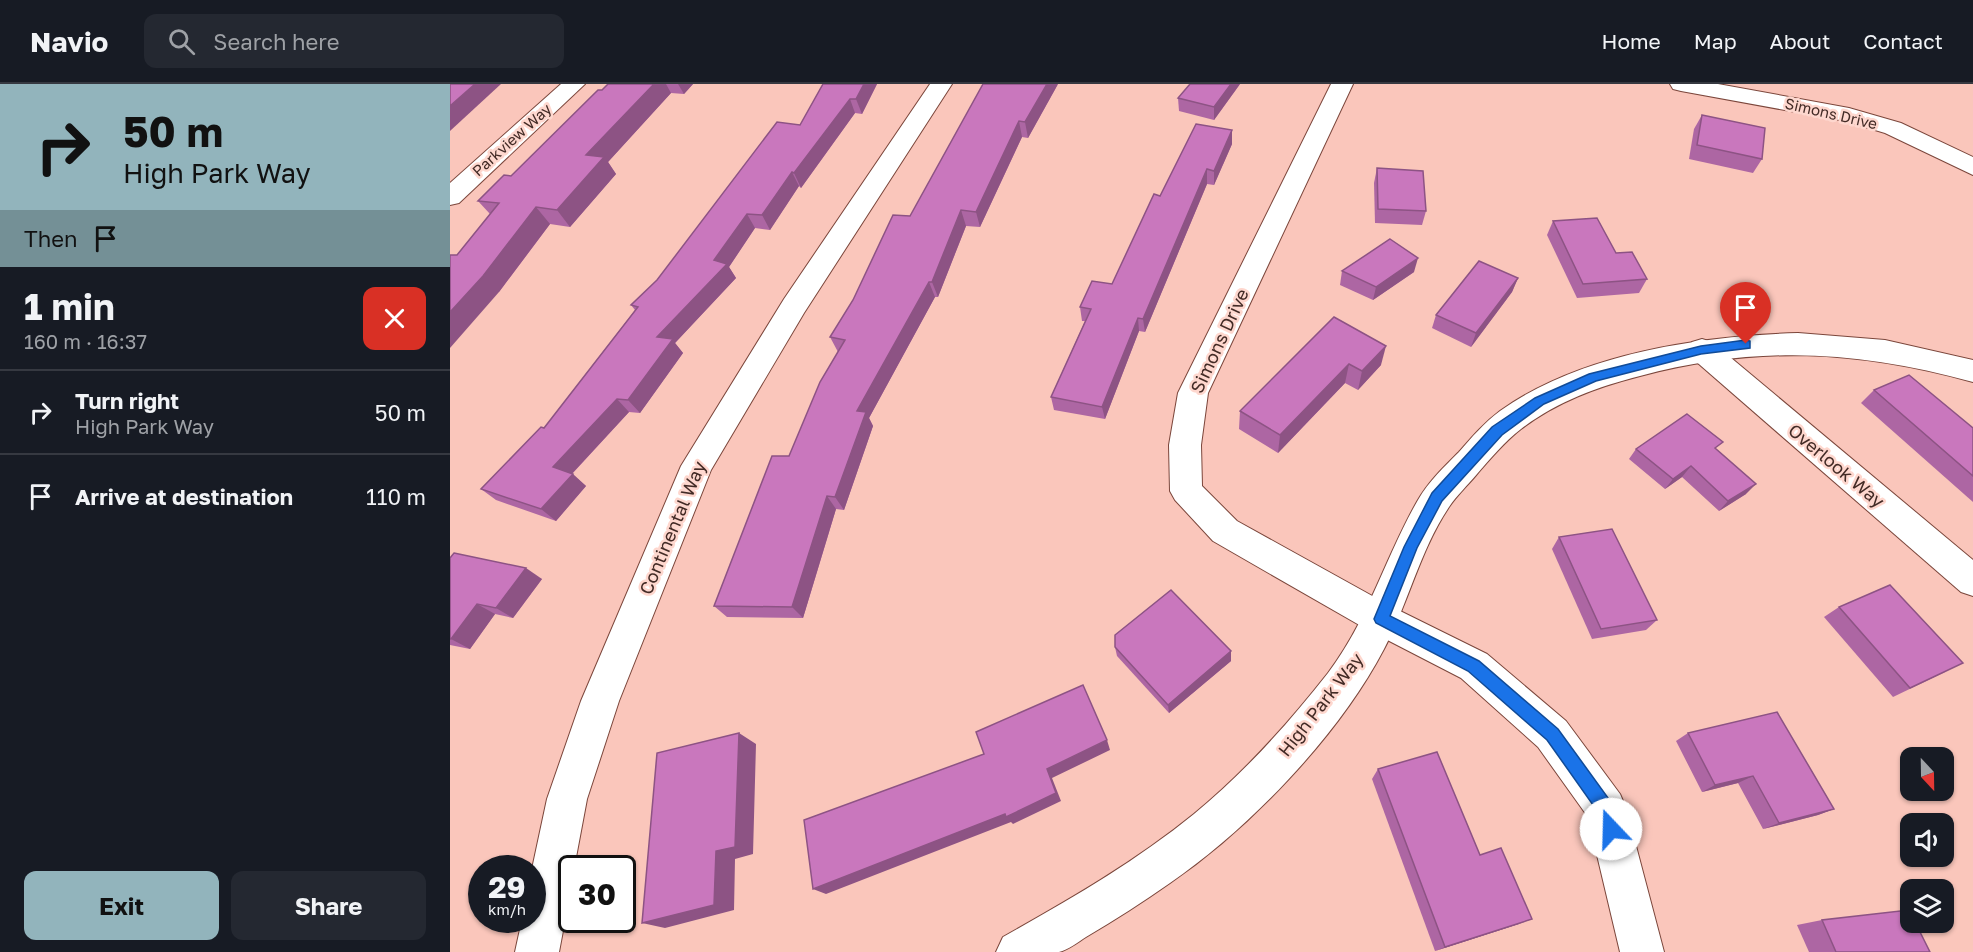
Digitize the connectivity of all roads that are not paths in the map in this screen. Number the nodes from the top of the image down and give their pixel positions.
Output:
1 (574, 84) edge
2 (941, 84) edge
3 (1342, 84) edge
4 (1681, 84) edge
5 (1973, 167) edge
6 (450, 197) edge
7 (1701, 350) junction
8 (1973, 371) edge
9 (1973, 581) edge
10 (1382, 619) junction
11 (537, 952) edge
12 (1018, 952) edge
13 (1642, 952) edge

1 - 6 street, Parkview Way
2 - 11 street, Continental Way
3 - 10 street, Simons Drive
4 - 5 street, Simons Drive
7 - 8 street, High Park Way
7 - 9 street, Overlook Way
7 - 10 street, High Park Way
10 - 12 street, High Park Way
10 - 13 street, Simons Drive

